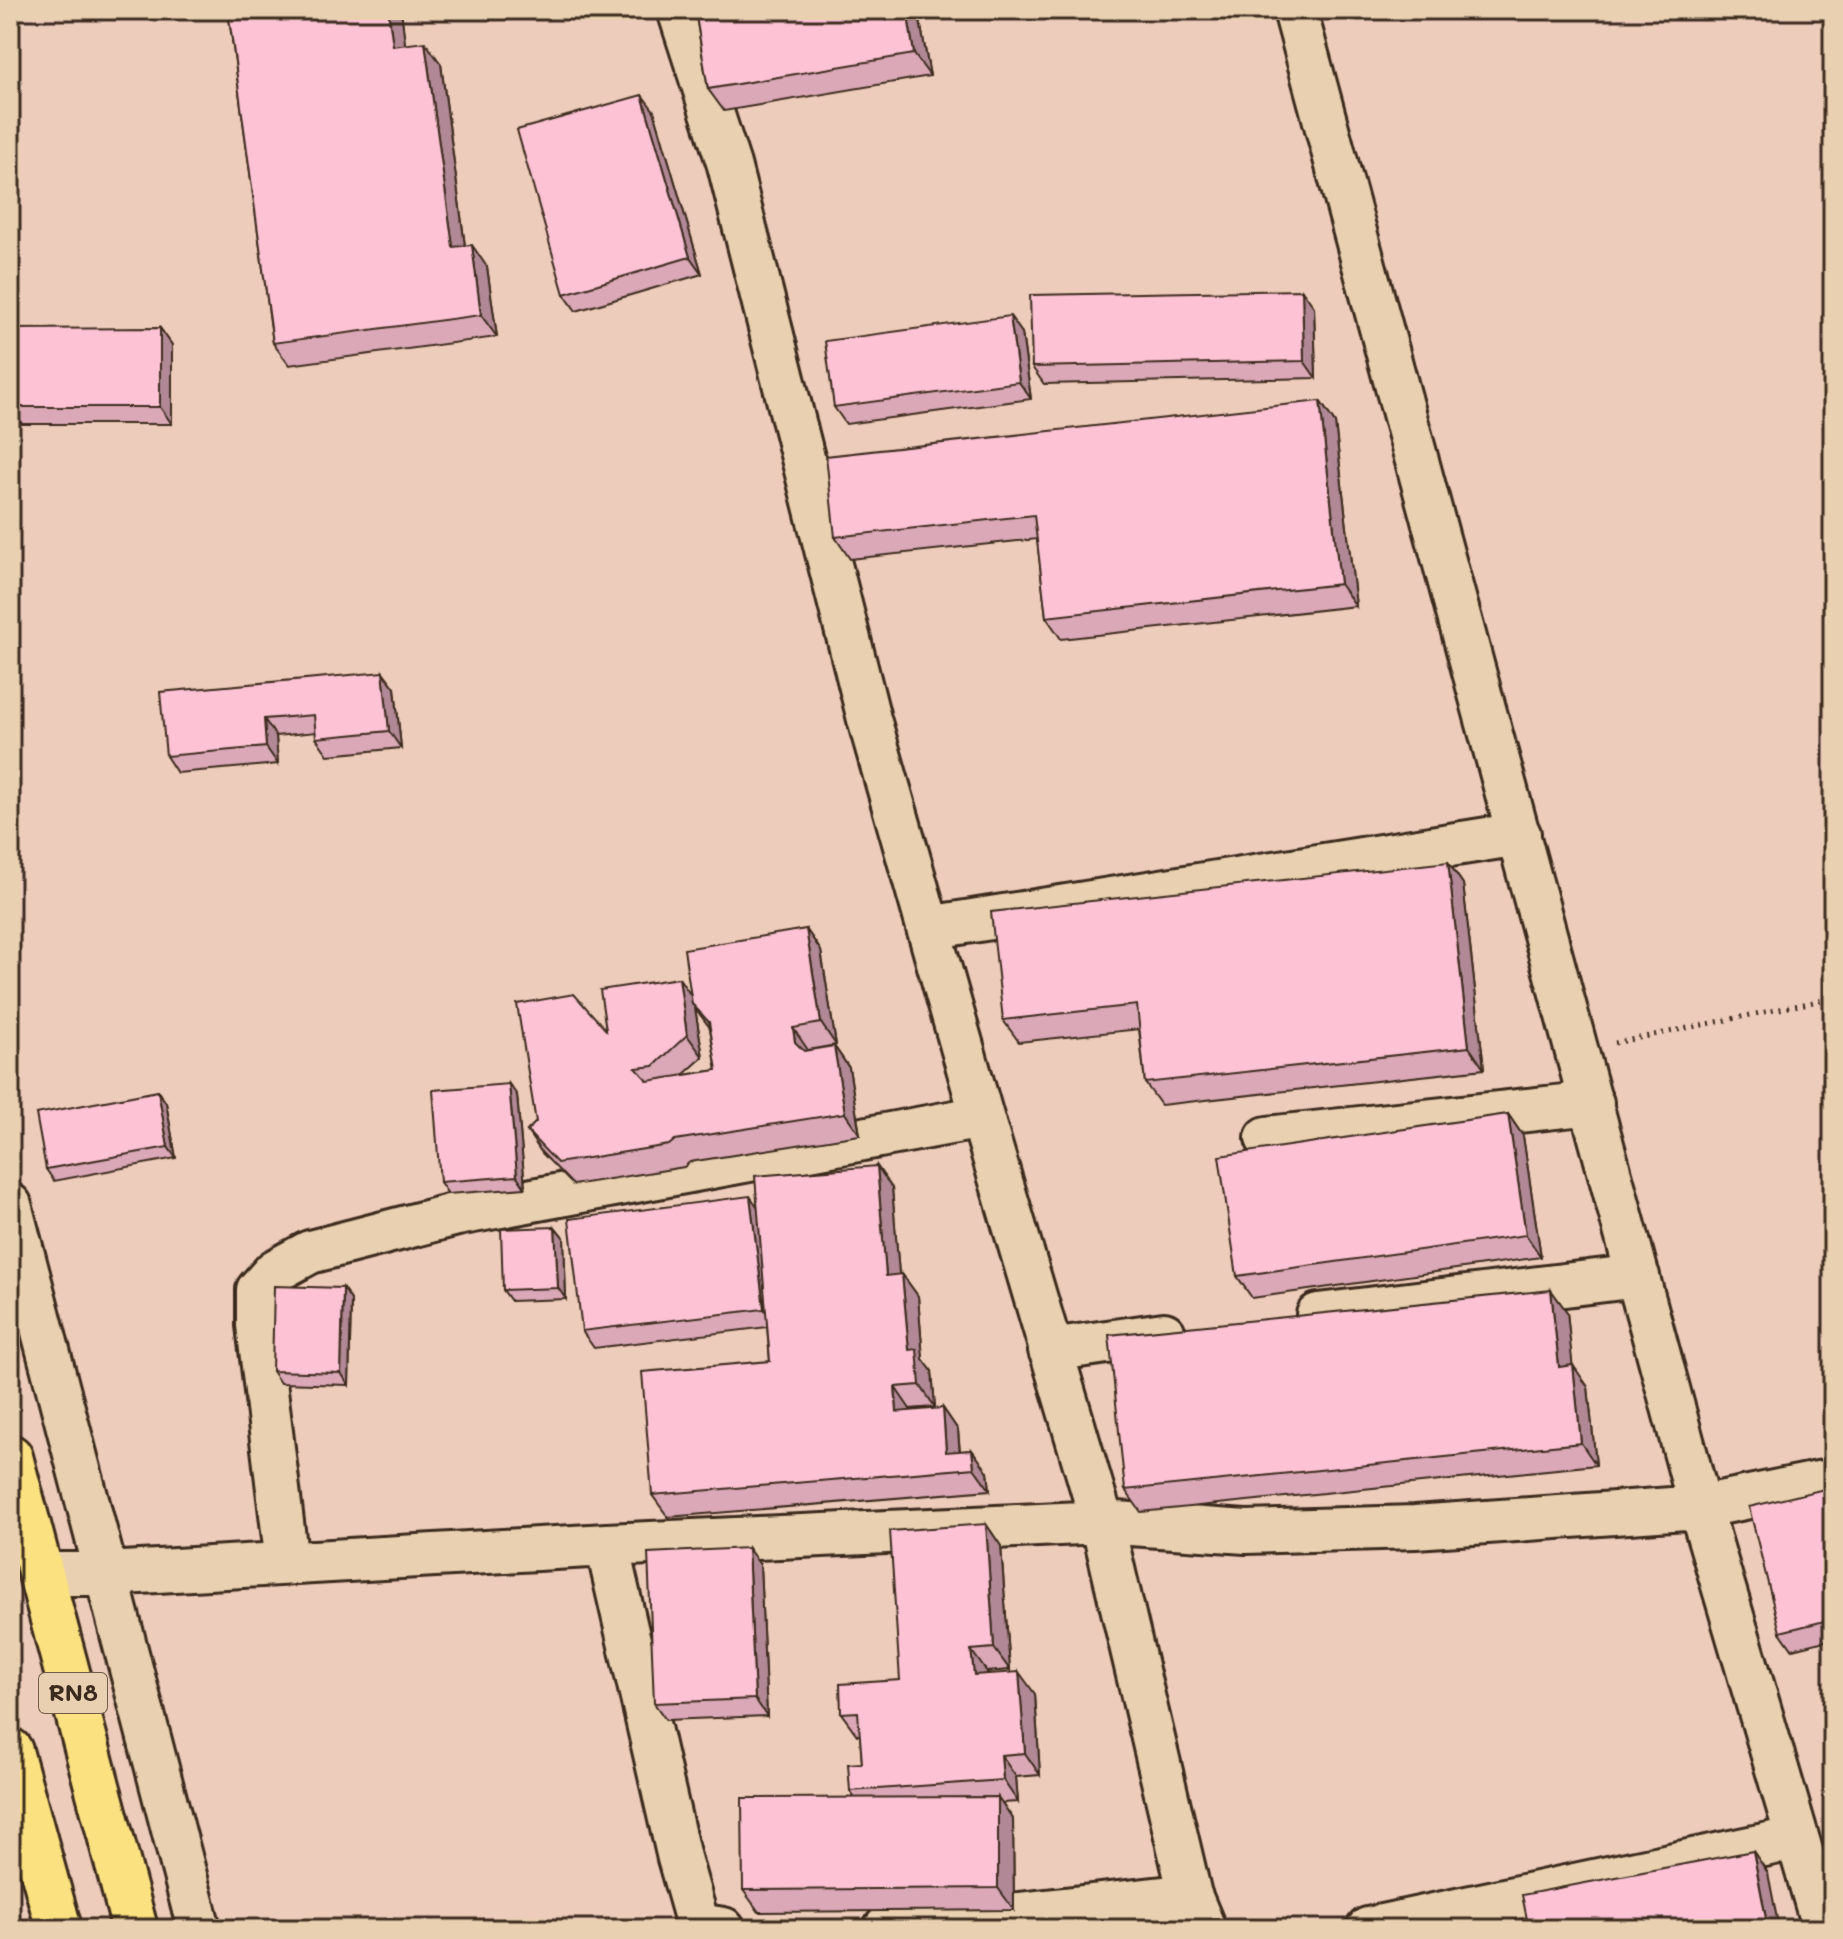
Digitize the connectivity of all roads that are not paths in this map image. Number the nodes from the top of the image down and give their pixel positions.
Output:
1 (679, 10) edge
2 (1295, 10) edge
3 (1519, 834) junction
4 (928, 928) junction
5 (1592, 1103) junction
6 (982, 1117) junction
7 (1267, 1138) dead end
8 (10, 1205) edge
9 (1638, 1276) junction
10 (1283, 1319) edge
11 (1206, 1329) edge
12 (1050, 1350) junction
13 (10, 1457) edge
14 (1833, 1480) edge
15 (1700, 1507) junction
16 (1102, 1522) junction
17 (607, 1545) junction
18 (287, 1563) junction
19 (41, 1574) junction
20 (106, 1574) junction
21 (10, 1751) edge
22 (1797, 1838) junction
23 (1197, 1912) edge
24 (1497, 1916) edge
25 (59, 1929) edge
26 (135, 1929) edge
27 (199, 1929) edge
28 (723, 1929) edge
29 (885, 1929) edge
30 (1368, 1929) edge
31 (1824, 1929) edge

1 - 4 street
2 - 3 street
3 - 4 street
3 - 5 street
4 - 6 street
5 - 7 street
5 - 9 street
6 - 12 street
6 - 18 street
8 - 20 street
9 - 10 street
9 - 15 street
11 - 12 street
12 - 16 street
13 - 19 highway, RN8
14 - 15 street
15 - 16 street
15 - 22 street
16 - 17 street
16 - 23 street
17 - 18 street
17 - 28 street
18 - 20 street
19 - 20 street
19 - 26 highway, RN8
20 - 27 street
21 - 25 highway
22 - 24 street
22 - 31 street
23 - 29 street
24 - 30 street

